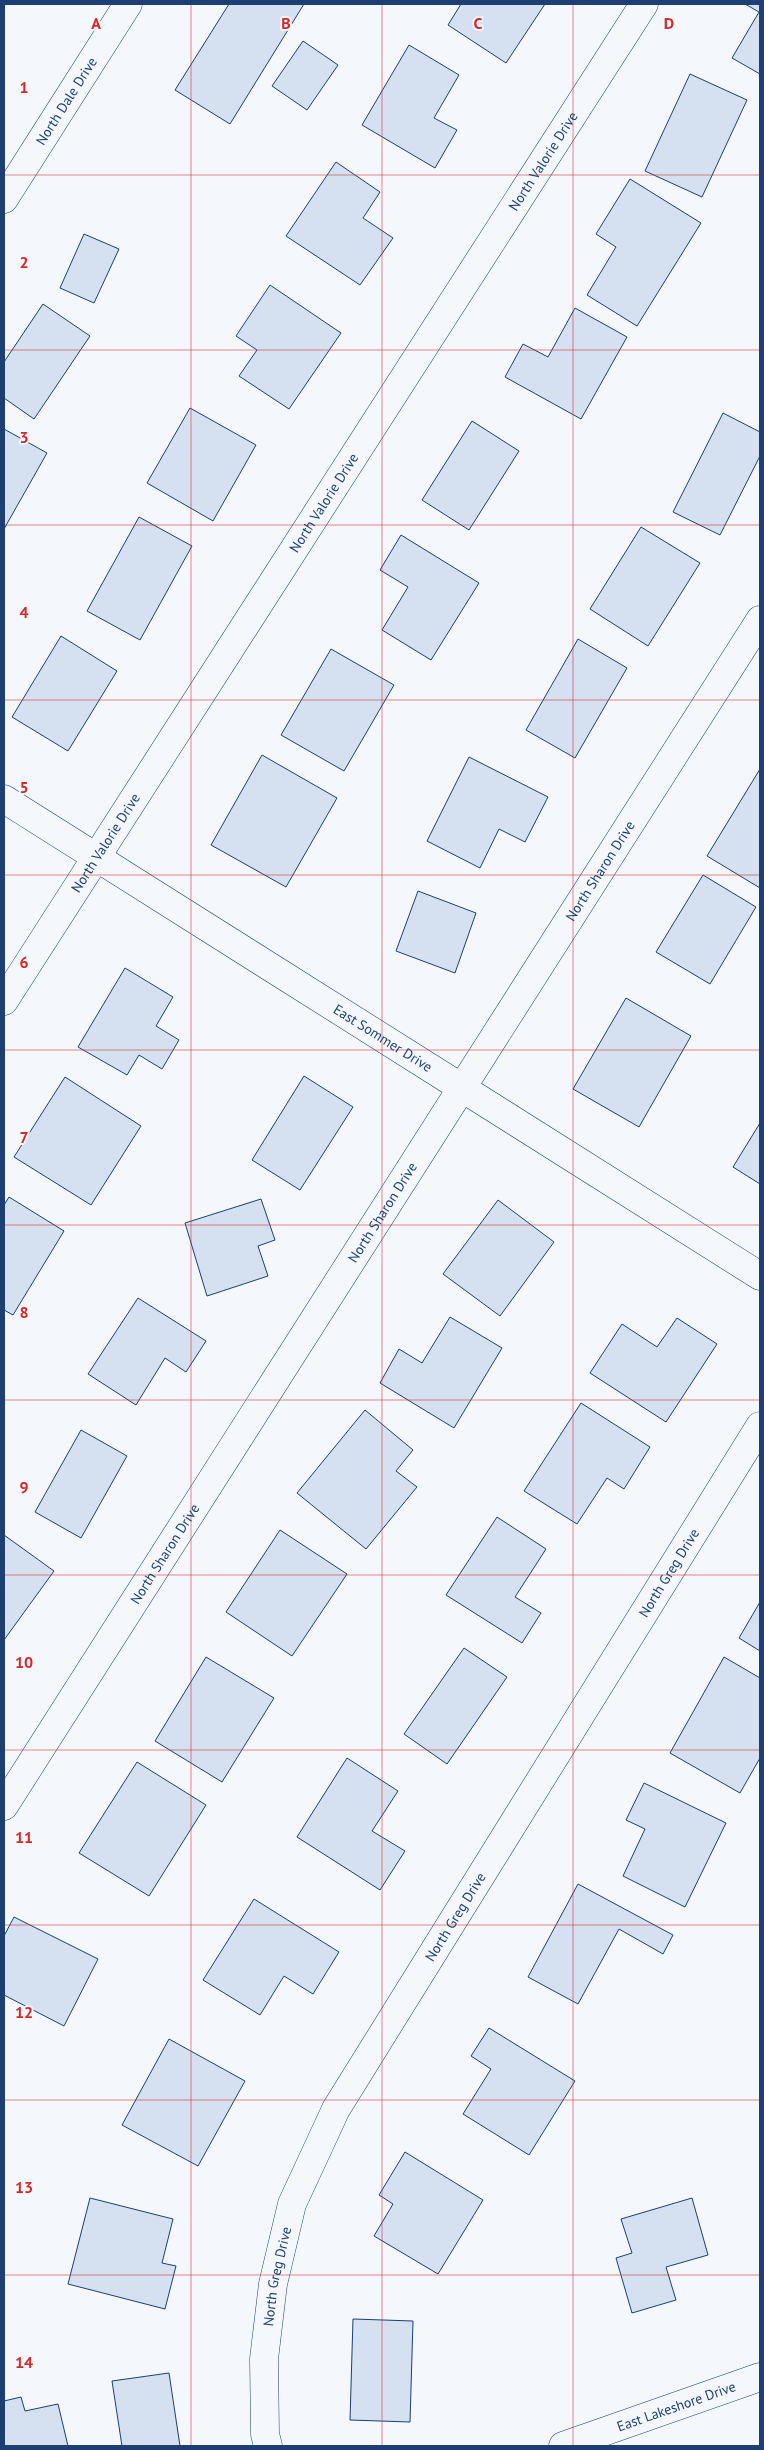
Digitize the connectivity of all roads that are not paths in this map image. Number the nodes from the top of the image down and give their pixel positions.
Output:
1 (128, 4) edge
2 (644, 4) edge
3 (4, 199) edge
4 (760, 620) edge
5 (4, 799) edge
6 (95, 857) junction
7 (4, 1001) edge
8 (461, 1088) junction
9 (760, 1276) edge
10 (760, 1426) edge
11 (4, 1806) edge
12 (760, 2377) edge
13 (268, 2446) edge
14 (563, 2446) edge

1 - 3 street, North Dale Drive
2 - 6 street, North Valorie Drive
4 - 8 street, North Sharon Drive
5 - 6 street, East Sommer Drive
6 - 7 street, North Valorie Drive
6 - 8 street, East Sommer Drive
8 - 9 street, East Sommer Drive
8 - 11 street, North Sharon Drive
10 - 13 street, North Greg Drive
12 - 14 street, East Lakeshore Drive

